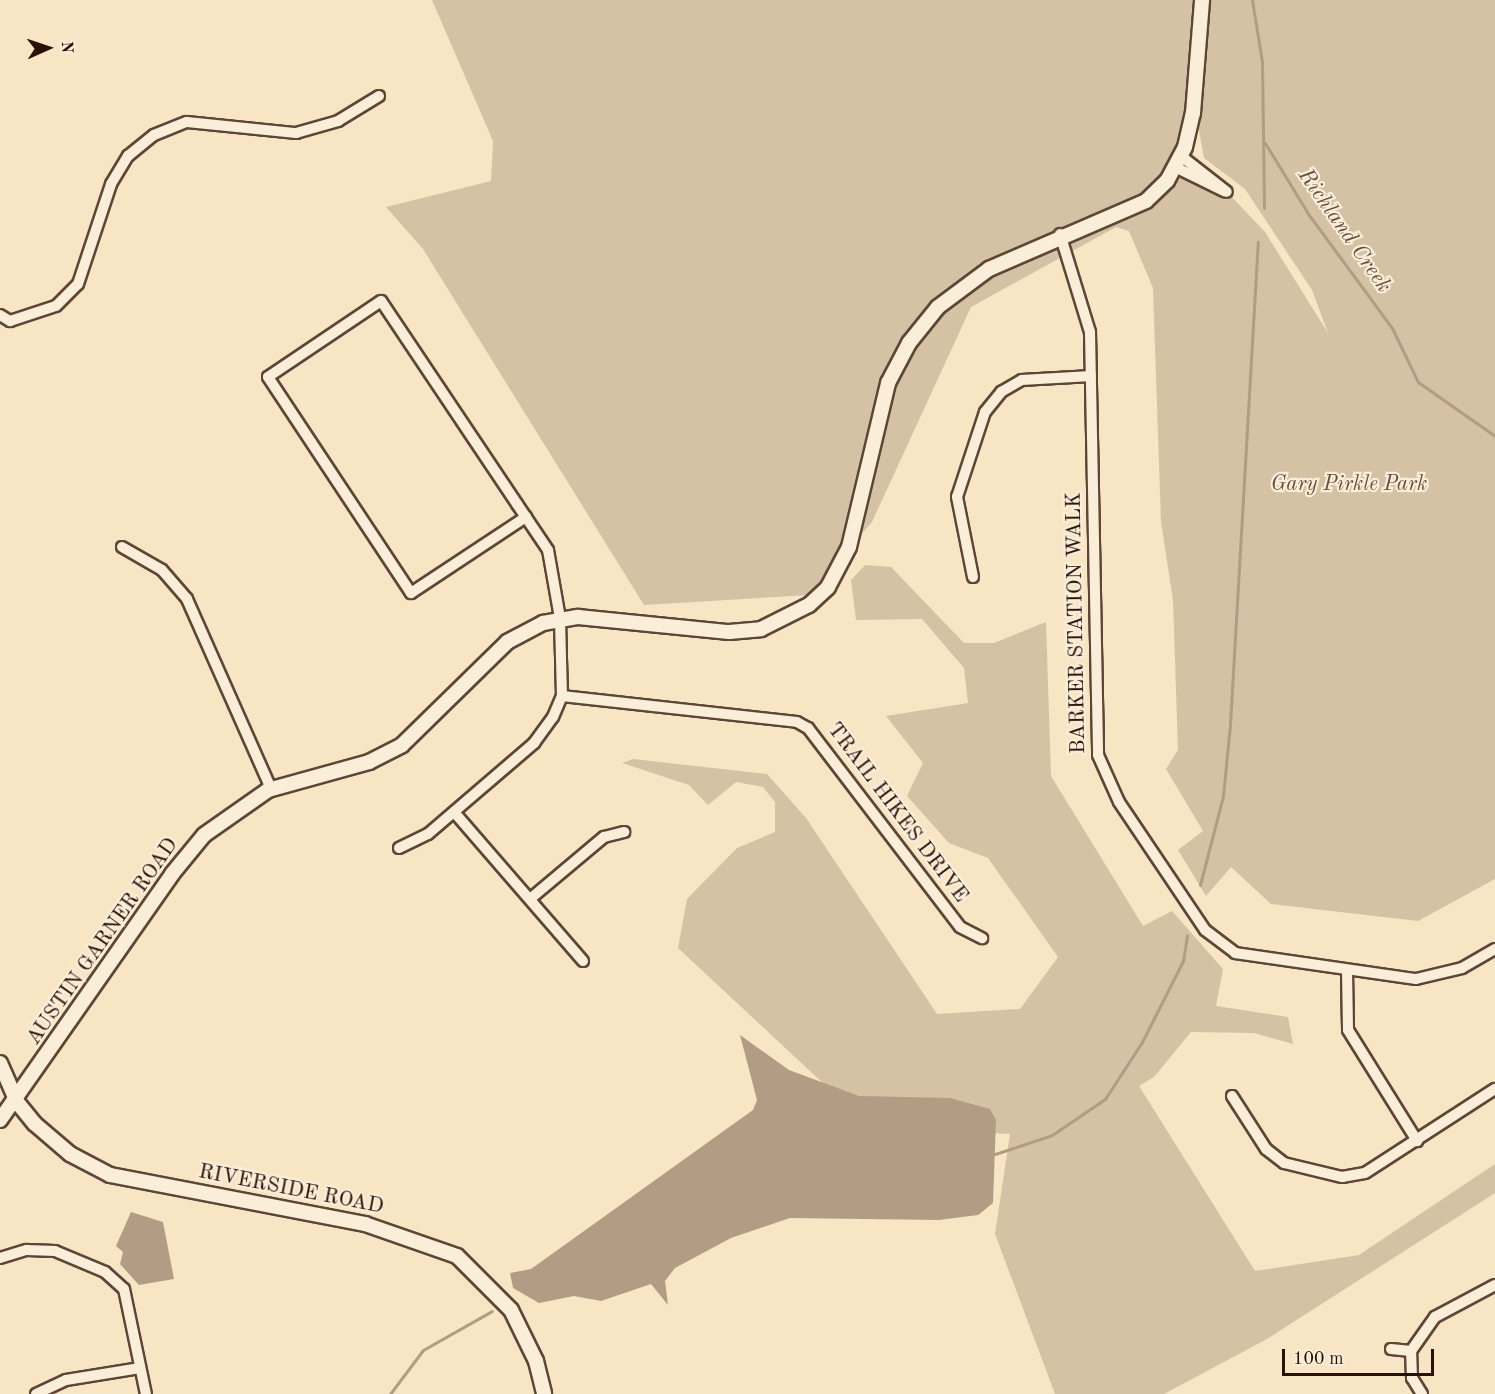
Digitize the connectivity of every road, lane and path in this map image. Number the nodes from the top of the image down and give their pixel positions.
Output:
1 (1202, 0) edge
2 (379, 96) dead end
3 (1060, 234) junction
4 (0, 315) edge
5 (1091, 376) junction
6 (526, 517) junction
7 (122, 547) dead end
8 (973, 577) dead end
9 (560, 618) junction
10 (562, 696) junction
11 (271, 789) junction
12 (454, 812) junction
13 (624, 832) dead end
14 (399, 848) dead end
15 (530, 899) junction
16 (982, 938) dead end
17 (1495, 949) edge
18 (583, 961) dead end
19 (1347, 971) junction
20 (0, 1063) edge
21 (1495, 1089) edge
22 (1232, 1096) dead end
23 (17, 1102) junction
24 (0, 1120) edge
25 (1417, 1141) junction
26 (0, 1258) edge
27 (1495, 1285) edge
28 (1391, 1349) dead end
29 (1411, 1351) junction
30 (140, 1368) junction
31 (36, 1394) edge
32 (146, 1394) edge
33 (544, 1394) edge
34 (1422, 1394) edge

1 - 3 street, AUSTIN GARNER ROAD
2 - 4 street
3 - 5 street, BARKER STATION WALK
3 - 9 street, AUSTIN GARNER ROAD
5 - 8 street
5 - 19 street, BARKER STATION WALK
6 - 6 street
6 - 9 street
7 - 11 street
9 - 10 street
9 - 11 street, AUSTIN GARNER ROAD
10 - 12 street
10 - 16 street, TRAIL HIKES DRIVE
11 - 23 street, AUSTIN GARNER ROAD
12 - 14 street
12 - 15 street
13 - 15 street
15 - 18 street
17 - 19 street, BARKER STATION WALK
19 - 25 street
20 - 23 street, RIVERSIDE ROAD
21 - 25 street
22 - 25 street
23 - 24 street, AUSTIN GARNER ROAD
23 - 33 street, RIVERSIDE ROAD
26 - 30 street
27 - 29 street
28 - 29 street
29 - 34 street
30 - 31 street
30 - 32 street

